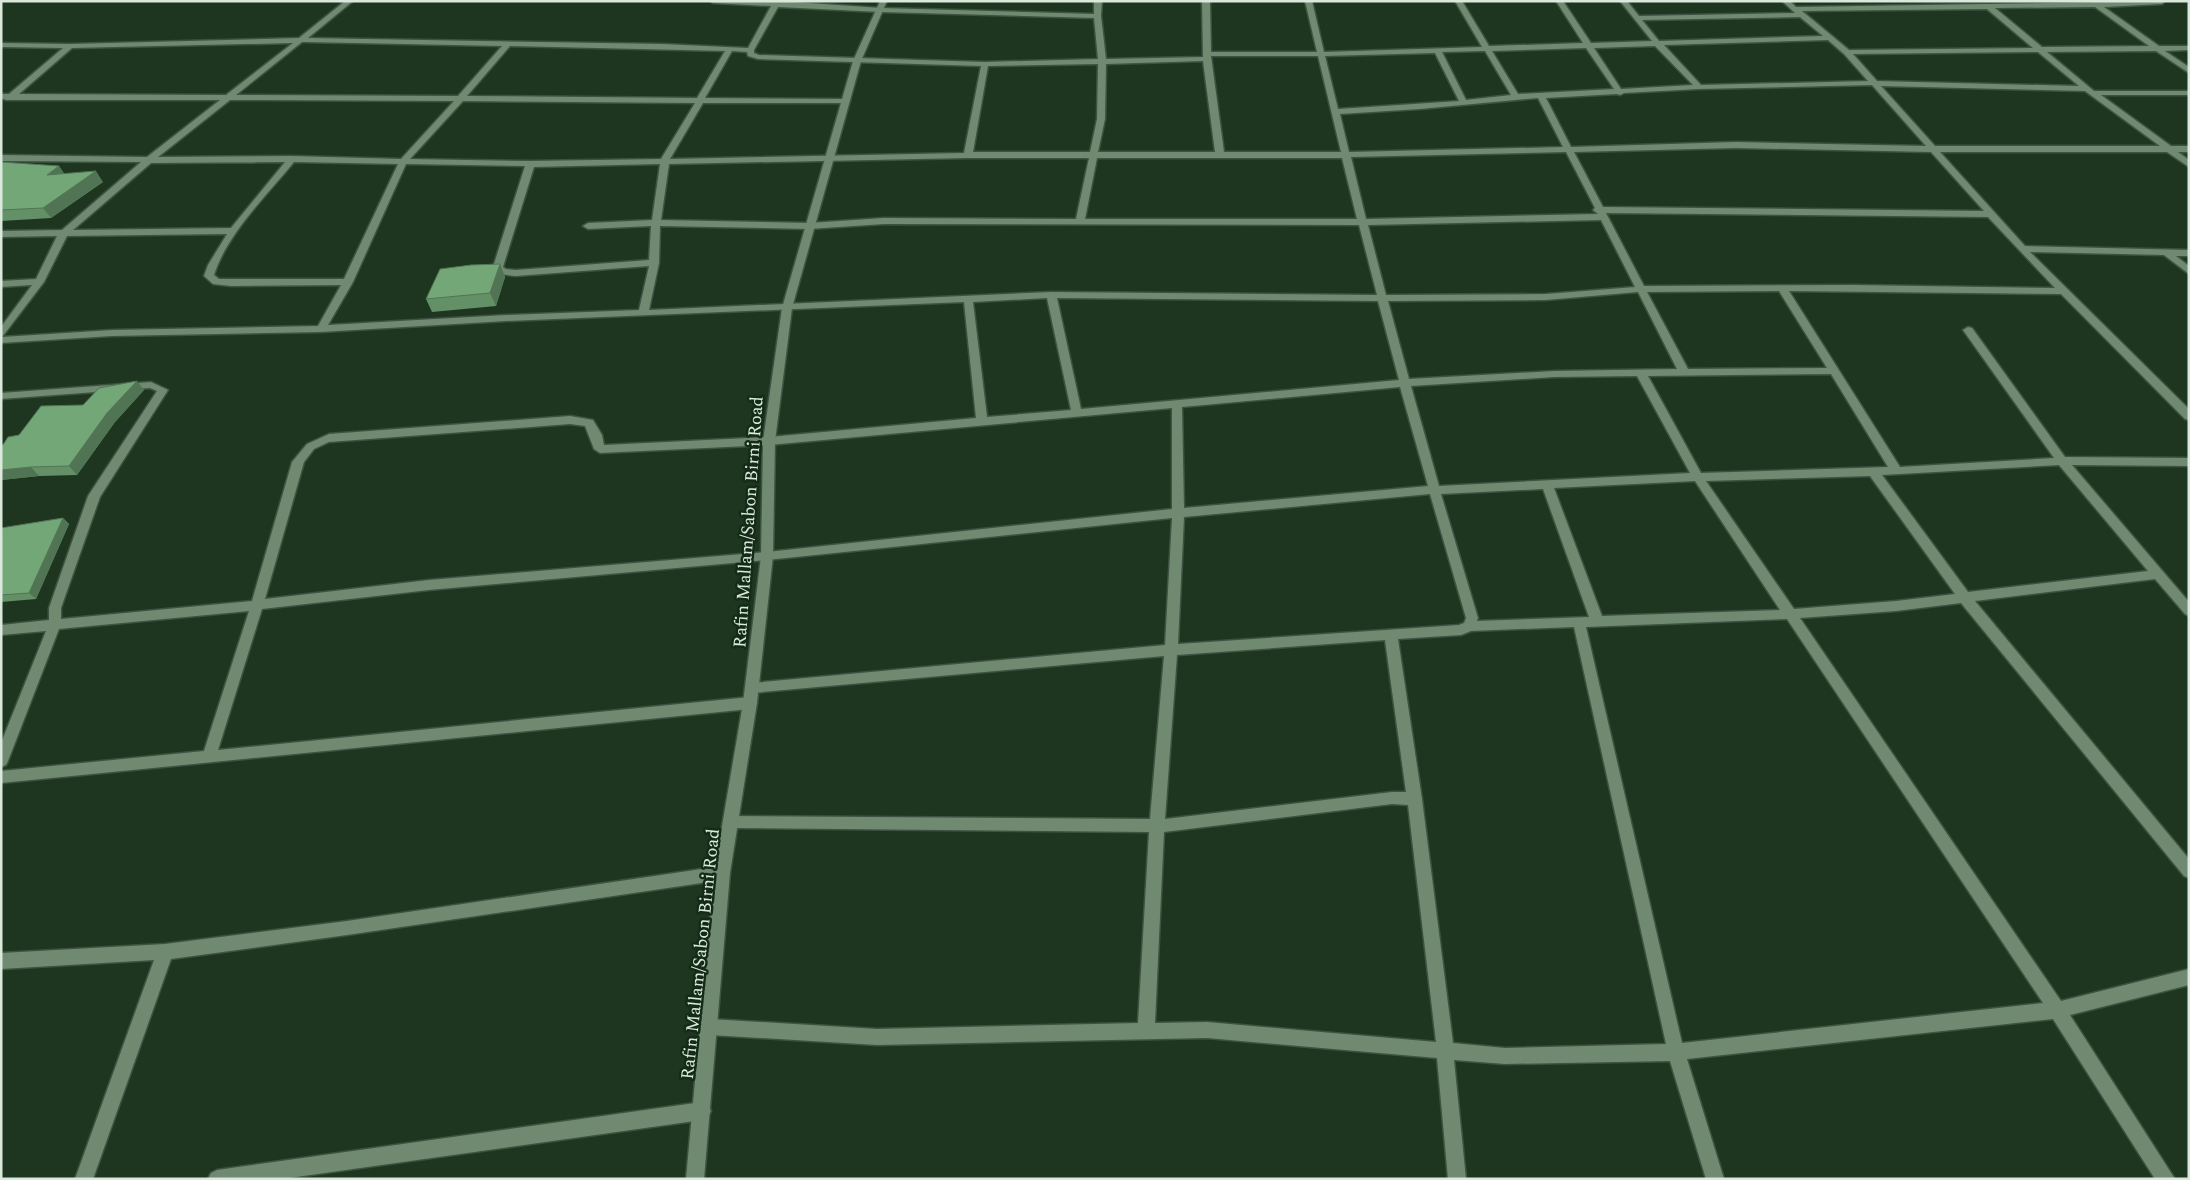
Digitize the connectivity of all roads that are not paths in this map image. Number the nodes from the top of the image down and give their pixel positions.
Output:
1 (350, 1) edge
2 (713, 1) edge
3 (1098, 1) edge
4 (1206, 1) edge
5 (1308, 1) edge
6 (1458, 1) edge
7 (1559, 1) edge
8 (1623, 1) edge
9 (1785, 1) edge
10 (1982, 1) edge
11 (2162, 2) edge
12 (776, 3) edge
13 (2094, 3) edge
14 (882, 5) edge
15 (1989, 7) junction
16 (1798, 12) junction
17 (1097, 16) junction
18 (1638, 18) junction
19 (1830, 38) junction
20 (304, 40) junction
21 (1657, 43) junction
22 (508, 44) junction
23 (1, 45) edge
24 (1587, 45) junction
25 (70, 46) junction
26 (1486, 48) junction
27 (2189, 48) edge
28 (730, 49) junction
29 (2159, 49) junction
30 (750, 50) junction
31 (1437, 50) junction
32 (2042, 50) junction
33 (1847, 52) junction
34 (1321, 54) junction
35 (1208, 57) junction
36 (1102, 60) junction
37 (857, 61) junction
38 (985, 64) junction
39 (2189, 71) edge
40 (1876, 83) junction
41 (1699, 87) junction
42 (2090, 91) junction
43 (1620, 93) junction
44 (2189, 93) edge
45 (1, 96) edge
46 (12, 96) junction
47 (229, 96) junction
48 (1541, 96) junction
49 (1516, 97) junction
50 (461, 98) junction
51 (702, 99) junction
52 (846, 101) junction
53 (1, 103) edge
54 (1464, 103) junction
55 (1334, 112) junction
56 (1932, 149) junction
57 (2169, 149) junction
58 (2189, 149) edge
59 (1568, 150) junction
60 (968, 154) junction
61 (1094, 154) junction
62 (1347, 155) junction
63 (1220, 156) junction
64 (1, 158) edge
65 (292, 159) junction
66 (829, 159) junction
67 (149, 160) junction
68 (665, 160) junction
69 (403, 162) junction
70 (530, 164) junction
71 (2189, 164) edge
72 (1600, 214) junction
73 (1990, 214) junction
74 (1080, 222) junction
75 (1363, 222) junction
76 (656, 223) junction
77 (588, 226) dead end
78 (809, 226) junction
79 (234, 231) junction
80 (1, 234) edge
81 (63, 234) junction
82 (2022, 249) junction
83 (2167, 253) junction
84 (2189, 253) edge
85 (654, 263) junction
86 (2189, 271) edge
87 (39, 282) junction
88 (348, 282) junction
89 (1, 284) edge
90 (1782, 288) junction
91 (1641, 289) junction
92 (2065, 291) junction
93 (1051, 295) junction
94 (968, 298) junction
95 (1381, 298) junction
96 (787, 308) junction
97 (643, 313) junction
98 (321, 329) junction
99 (1968, 330) dead end
100 (1, 334) edge
101 (1, 340) edge
102 (1834, 371) junction
103 (1640, 372) junction
104 (1684, 372) junction
105 (1404, 383) junction
106 (1, 396) edge
107 (1177, 403) junction
108 (1077, 414) junction
109 (2189, 416) edge
110 (982, 422) junction
111 (769, 441) junction
112 (2062, 461) junction
113 (2189, 462) edge
114 (1896, 470) junction
115 (1873, 472) junction
116 (1698, 477) junction
117 (1547, 484) junction
118 (1433, 490) junction
119 (1178, 513) junction
120 (767, 556) junction
121 (2157, 574) junction
122 (1964, 597) junction
123 (258, 605) junction
124 (2189, 611) edge
125 (1791, 614) junction
126 (1597, 621) junction
127 (1579, 622) junction
128 (55, 624) junction
129 (1469, 626) junction
130 (1, 630) edge
131 (1391, 635) junction
132 (1171, 650) junction
133 (752, 688) junction
134 (750, 703) junction
135 (209, 756) junction
136 (1, 761) edge
137 (1, 777) edge
138 (1416, 799) junction
139 (730, 822) junction
140 (1157, 826) junction
141 (2189, 871) edge
142 (722, 872) junction
143 (164, 952) junction
144 (1, 961) edge
145 (2189, 977) edge
146 (2057, 1010) junction
147 (710, 1027) junction
148 (1146, 1031) junction
149 (1447, 1051) junction
150 (1676, 1052) junction
151 (702, 1111) junction
152 (84, 1179) edge
153 (217, 1179) edge
154 (695, 1179) edge
155 (1457, 1179) edge
156 (1715, 1179) edge
157 (2166, 1179) edge

1 - 20 street
2 - 12 street
3 - 17 street
4 - 35 street
5 - 34 street
6 - 26 street
7 - 24 street
8 - 18 street
9 - 16 street
10 - 15 street
11 - 13 street
12 - 14 street
12 - 30 street
13 - 15 street
13 - 29 street
14 - 17 street
14 - 37 street, Rafin Mallam/Sabon Birni Road
15 - 16 street
15 - 32 street
16 - 18 street
16 - 19 street
17 - 36 street
18 - 21 street
19 - 21 street
19 - 33 street
20 - 22 street
20 - 25 street
20 - 47 street
21 - 24 street
21 - 41 street
22 - 28 street
22 - 50 street
23 - 25 street
24 - 26 street
24 - 43 street
25 - 46 street
26 - 31 street
26 - 49 street
27 - 29 street
28 - 30 street
28 - 51 street
29 - 32 street
29 - 39 street
30 - 37 street
31 - 34 street
31 - 54 street
32 - 33 street
32 - 42 street
33 - 40 street
34 - 35 street
34 - 55 street
35 - 36 street
35 - 63 street
36 - 38 street
36 - 61 street
37 - 38 street
37 - 52 street, Rafin Mallam/Sabon Birni Road
38 - 60 street
40 - 41 street
40 - 42 street
40 - 56 street
41 - 43 street
42 - 44 street
42 - 57 street
43 - 48 street
45 - 46 street
46 - 47 street
46 - 53 street
47 - 50 street
47 - 67 street
48 - 49 street
48 - 59 street
49 - 54 street
50 - 51 street
50 - 69 street
51 - 52 street
51 - 68 street
52 - 66 street, Rafin Mallam/Sabon Birni Road
54 - 55 street
55 - 62 street
56 - 57 street
56 - 59 street
56 - 73 street
57 - 58 street
57 - 71 street
59 - 62 street
59 - 72 street
60 - 61 street
60 - 66 street
61 - 63 street
61 - 74 street
62 - 63 street
62 - 75 street
64 - 67 street
65 - 67 street
65 - 69 street
65 - 79 street
66 - 68 street
66 - 78 street, Rafin Mallam/Sabon Birni Road
67 - 81 street
68 - 70 street
68 - 76 street
69 - 70 street
69 - 88 street
70 - 85 street
72 - 73 street
72 - 75 street
72 - 91 street
73 - 82 street
74 - 75 street
74 - 78 street
75 - 95 street
76 - 77 street
76 - 78 street
76 - 85 street
78 - 96 street, Rafin Mallam/Sabon Birni Road
79 - 81 street
79 - 88 street
80 - 81 street
81 - 87 street
82 - 83 street
82 - 92 street
83 - 84 street
83 - 86 street
85 - 97 street
87 - 89 street
87 - 100 street
88 - 98 street
90 - 91 street
90 - 92 street
90 - 102 street
91 - 95 street
91 - 104 street
92 - 109 street
93 - 94 street
93 - 95 street
93 - 108 street
94 - 96 street
94 - 110 street
95 - 105 street
96 - 97 street
96 - 111 street, Rafin Mallam/Sabon Birni Road
97 - 98 street
98 - 101 street
99 - 112 street
102 - 104 street
102 - 114 street
103 - 104 street
103 - 105 street
103 - 116 street
105 - 107 street
105 - 118 street
106 - 128 street
107 - 108 street
107 - 119 street
108 - 110 street
110 - 111 street
111 - 120 street, Rafin Mallam/Sabon Birni Road
111 - 123 street
112 - 113 street
112 - 114 street
112 - 121 street
114 - 115 street
115 - 116 street
115 - 122 street
116 - 117 street
116 - 125 street
117 - 118 street
117 - 126 street
118 - 119 street
118 - 129 street
119 - 120 street
119 - 132 street
120 - 123 street
120 - 133 street, Rafin Mallam/Sabon Birni Road
121 - 122 street
121 - 124 street
122 - 125 street
122 - 141 street
123 - 128 street
123 - 135 street
125 - 126 street
125 - 146 street
126 - 127 street
127 - 129 street
127 - 150 street
128 - 130 street
128 - 136 street
129 - 131 street
131 - 132 street
131 - 138 street
132 - 133 street
132 - 140 street
133 - 134 street, Rafin Mallam/Sabon Birni Road
134 - 135 street
134 - 139 street, Rafin Mallam/Sabon Birni Road
135 - 137 street
138 - 140 street
138 - 149 street
139 - 140 street
139 - 142 street, Rafin Mallam/Sabon Birni Road
140 - 148 street
142 - 143 street
142 - 147 street, Rafin Mallam/Sabon Birni Road
143 - 144 street
143 - 152 street
145 - 146 street
146 - 150 street
146 - 157 street
147 - 148 street
147 - 151 street, Rafin Mallam/Sabon Birni Road
148 - 149 street
149 - 150 street
149 - 155 street
150 - 156 street
151 - 153 street
151 - 154 street, Rafin Mallam/Sabon Birni Road

